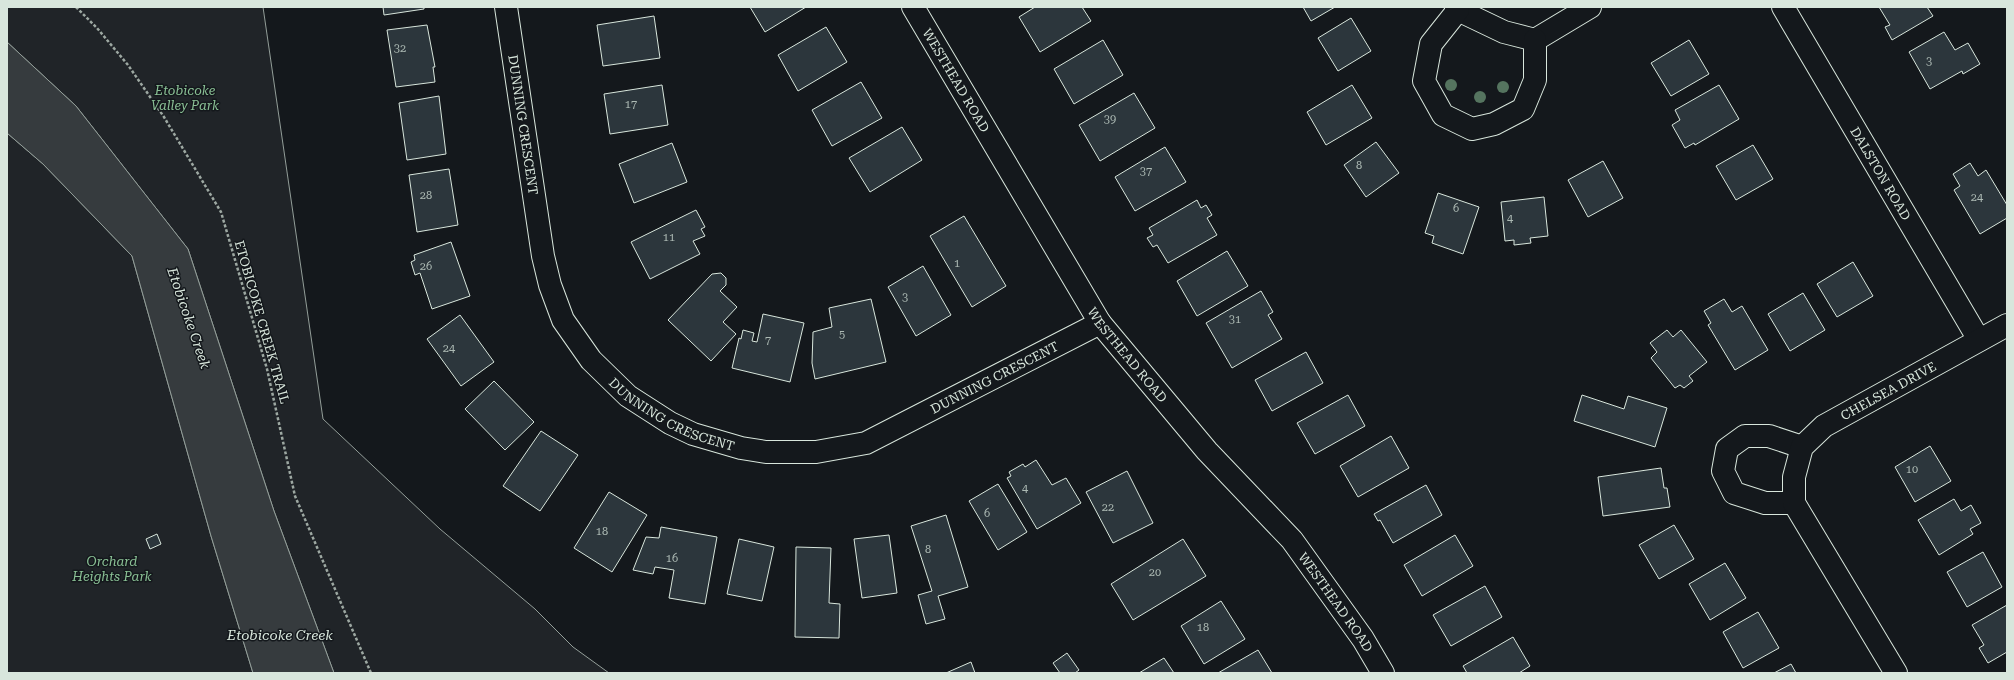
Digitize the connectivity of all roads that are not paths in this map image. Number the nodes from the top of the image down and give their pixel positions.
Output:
1 (506, 7) edge
2 (913, 7) edge
3 (1590, 7) edge
4 (1783, 7) edge
5 (1457, 9) edge
6 (1535, 40) junction
7 (1100, 323) junction
8 (2007, 325) edge
9 (1979, 340) junction
10 (1802, 447) junction
11 (1794, 503) junction
12 (1383, 673) edge
13 (1896, 673) edge

1 - 7 street, DUNNING CRESCENT
2 - 7 street, WESTHEAD ROAD
3 - 6 street
4 - 9 street, DALSTON ROAD
5 - 6 street
5 - 6 street
7 - 12 street, WESTHEAD ROAD
8 - 9 street, CHELSEA DRIVE
9 - 10 street, CHELSEA DRIVE
10 - 11 street
10 - 11 street
11 - 13 street

